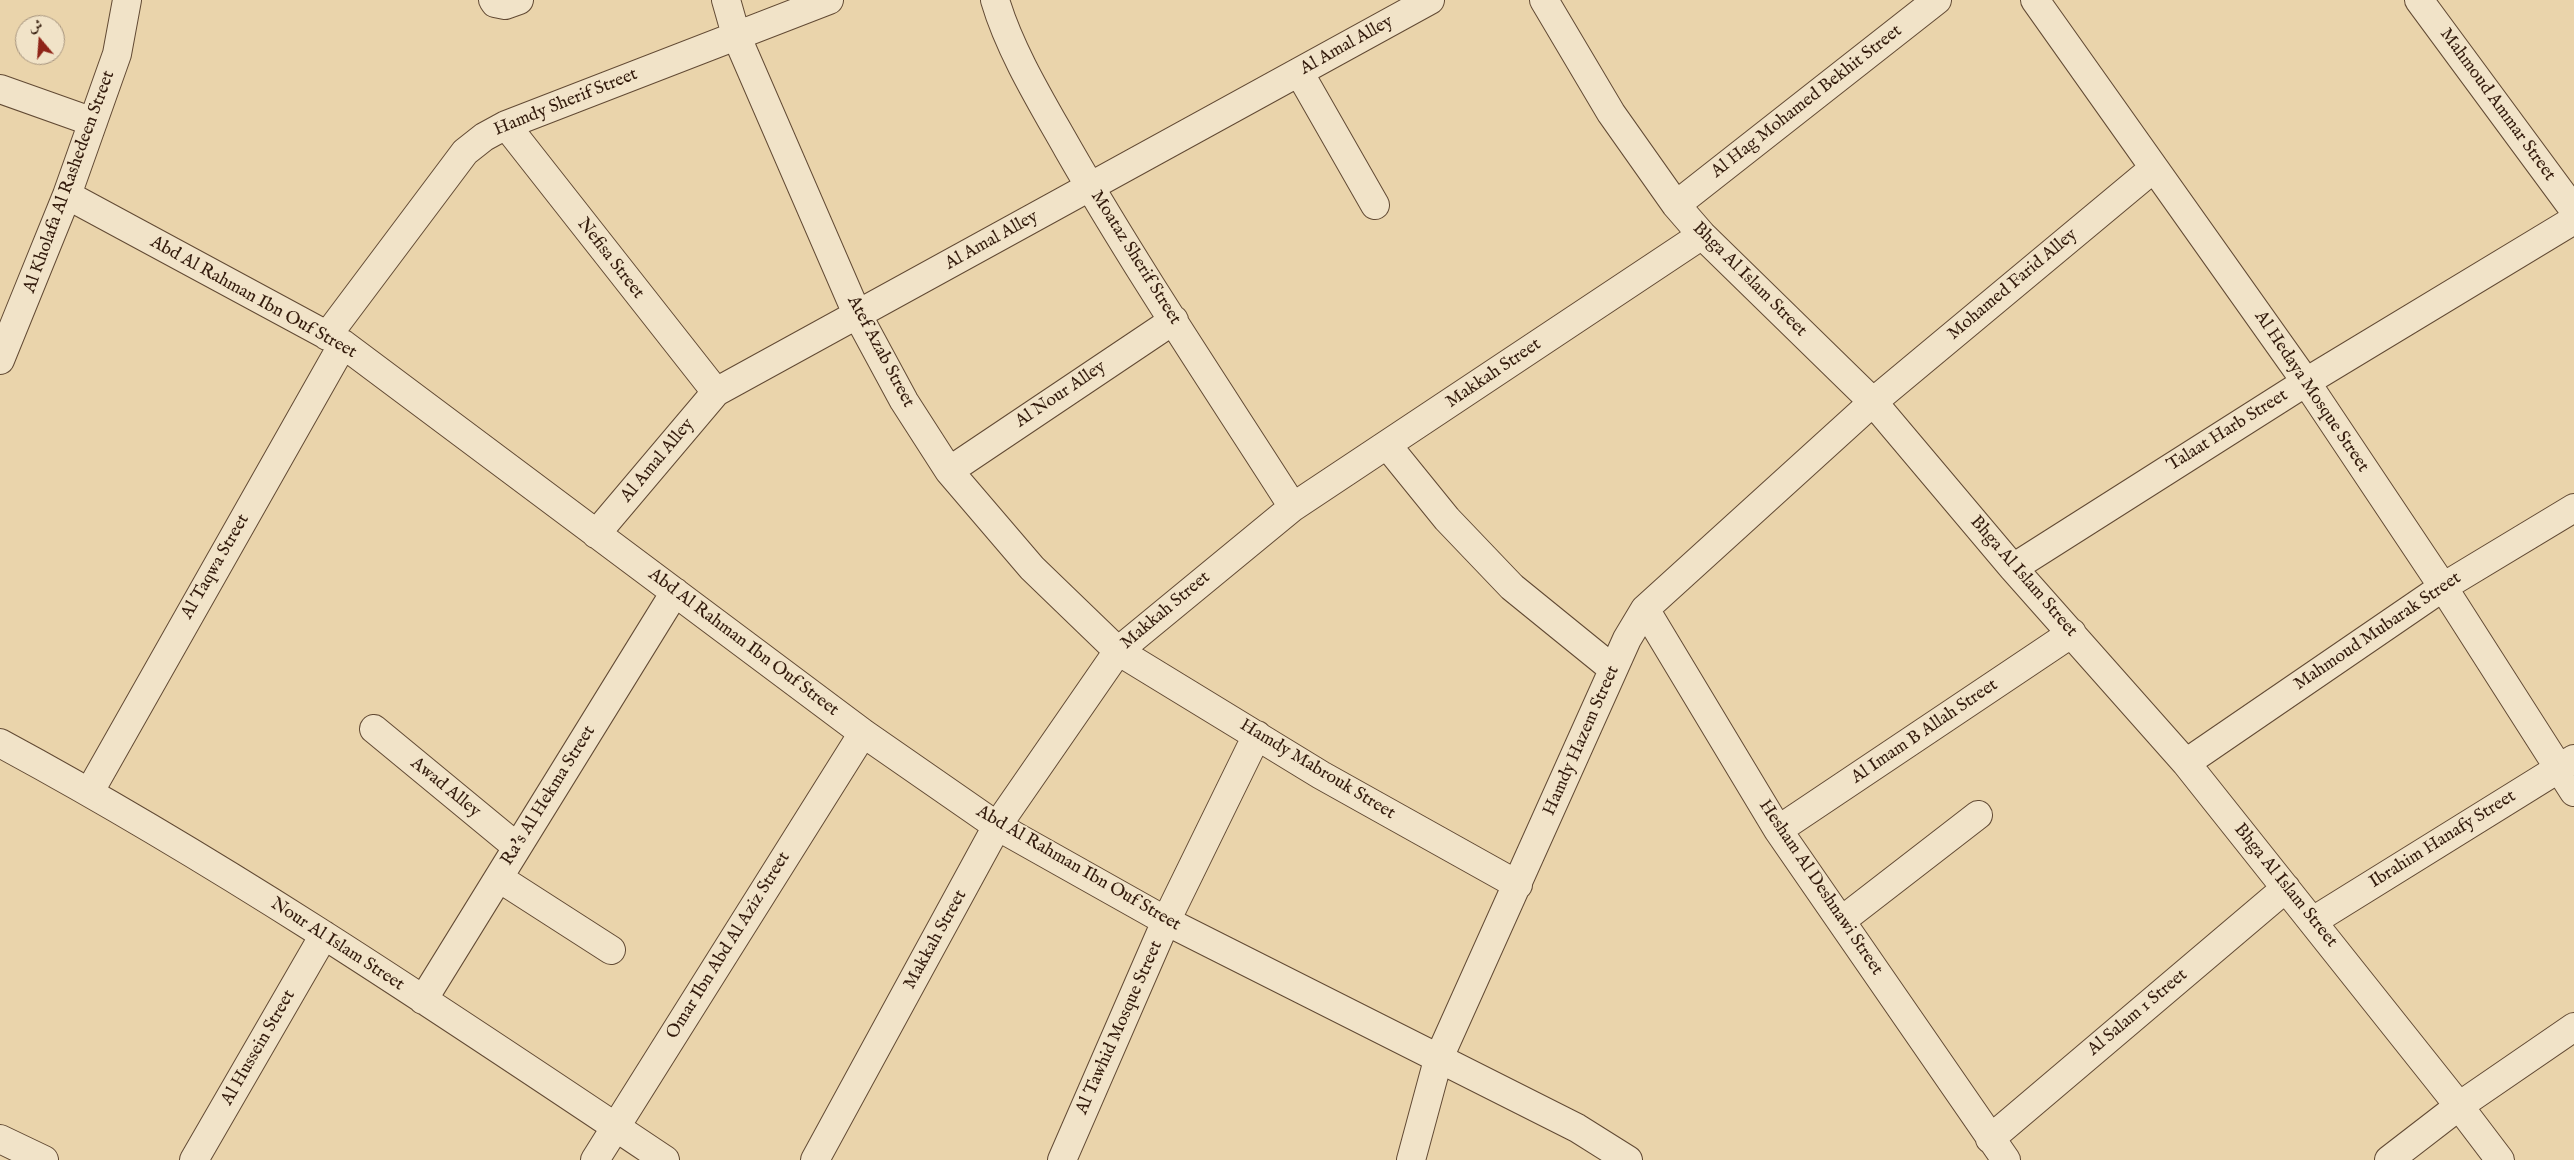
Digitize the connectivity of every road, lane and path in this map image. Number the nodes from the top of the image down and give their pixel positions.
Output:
1 (127, 0) edge
2 (493, 0) edge
3 (519, 0) edge
4 (726, 0) edge
5 (829, 0) edge
6 (995, 0) edge
7 (1430, 0) edge
8 (1544, 0) edge
9 (1937, 0) edge
10 (2035, 0) edge
11 (2419, 0) edge
12 (736, 35) junction
13 (1299, 72) junction
14 (0, 89) edge
15 (93, 122) junction
16 (506, 124) junction
17 (2154, 168) junction
18 (1090, 187) junction
19 (67, 195) junction
20 (1375, 204) dead end
21 (1676, 205) junction
22 (2574, 210) edge
23 (2574, 220) edge
24 (1702, 235) junction
25 (857, 314) junction
26 (1174, 320) junction
27 (8, 321) edge
28 (335, 340) junction
29 (0, 360) edge
30 (2306, 382) junction
31 (716, 392) junction
32 (1872, 402) junction
33 (1387, 445) junction
34 (949, 471) junction
35 (1292, 507) junction
36 (2574, 508) edge
37 (596, 534) junction
38 (2013, 568) junction
39 (2443, 586) junction
40 (675, 592) junction
41 (1645, 609) junction
42 (2072, 633) junction
43 (1118, 650) junction
44 (1614, 669) junction
45 (374, 729) dead end
46 (863, 733) junction
47 (1257, 735) junction
48 (0, 742) edge
49 (2186, 763) junction
50 (2567, 764) edge
51 (90, 791) junction
52 (2574, 792) edge
53 (1978, 815) dead end
54 (997, 826) junction
55 (1778, 830) junction
56 (517, 847) junction
57 (499, 878) junction
58 (1518, 886) junction
59 (2286, 888) junction
60 (1166, 921) junction
61 (1841, 921) junction
62 (2313, 921) junction
63 (324, 935) junction
64 (611, 950) dead end
65 (423, 1000) junction
66 (2574, 1027) edge
67 (1438, 1060) junction
68 (2459, 1106) junction
69 (615, 1126) junction
70 (0, 1139) edge
71 (1998, 1149) edge
72 (44, 1160) edge
73 (194, 1160) edge
74 (595, 1160) edge
75 (665, 1160) edge
76 (815, 1160) edge
77 (1062, 1160) edge
78 (1411, 1160) edge
79 (1628, 1160) edge
80 (2388, 1160) edge
81 (2500, 1160) edge

1 - 15 street, Al Kholafa Al Rashedeen Street
2 - 3 street
4 - 12 street, Atef Azab Street
5 - 12 street, Hamdy Sherif Street
6 - 18 street, Moataz Sherif Street
7 - 13 street, Al Amal Alley
8 - 21 street, Bhga Al Islam Street
9 - 21 street, Al Hag Mohamed Bekhit Street
10 - 17 street, Al Hedaya Mosque Street
11 - 22 street, Mahmoud Ammar Street
12 - 16 street, Hamdy Sherif Street
12 - 25 street, Atef Azab Street
13 - 18 street, Al Amal Alley
13 - 20 street
14 - 15 street
15 - 19 street, Al Kholafa Al Rashedeen Street
16 - 28 street, Hamdy Sherif Street
16 - 31 street, Nefisa Street
17 - 30 street, Al Hedaya Mosque Street
17 - 32 street, Mohamed Farid Alley
18 - 25 street, Al Amal Alley
18 - 26 street, Moataz Sherif Street
19 - 27 street, Al Kholafa Al Rashedeen Street
19 - 28 street, Abd Al Rahman Ibn Ouf Street
21 - 24 street, Bhga Al Islam Street
23 - 30 street, Talaat Harb Street
24 - 32 street, Bhga Al Islam Street
24 - 33 street, Makkah Street
25 - 31 street, Al Amal Alley
25 - 34 street, Atef Azab Street
26 - 34 street, Al Nour Alley
26 - 35 street, Moataz Sherif Street
27 - 29 street, Al Kholafa Al Rashedeen Street
28 - 37 street, Abd Al Rahman Ibn Ouf Street
28 - 51 street, Al Taqwa Street
30 - 38 street, Talaat Harb Street
30 - 39 street, Al Hedaya Mosque Street
31 - 37 street, Al Amal Alley
32 - 38 street, Bhga Al Islam Street
32 - 41 street, Hamdy Hazem Street
33 - 35 street, Makkah Street
33 - 44 street
34 - 43 street, Atef Azab Street
35 - 43 street, Makkah Street
36 - 39 street, Mahmoud Mubarak Street
37 - 40 street, Abd Al Rahman Ibn Ouf Street
38 - 42 street, Bhga Al Islam Street
39 - 49 street, Mahmoud Mubarak Street
39 - 50 street, Al Hedaya Mosque Street
40 - 46 street, Abd Al Rahman Ibn Ouf Street
40 - 56 street, Ra's Al Hekma Street
41 - 44 street, Hamdy Hazem Street
41 - 55 street, Hesham Al Deshnawi Street
42 - 49 street, Bhga Al Islam Street
42 - 55 street, Al Imam B Allah Street
43 - 47 street, Hamdy Mabrouk Street
43 - 54 street, Makkah Street
44 - 58 street, Hamdy Hazem Street
45 - 56 street, Awad Alley
46 - 54 street, Abd Al Rahman Ibn Ouf Street
46 - 69 street, Omar Ibn Abd Al Aziz Street
47 - 58 street, Hamdy Mabrouk Street
47 - 60 street, Al Tawhid Mosque Street
48 - 51 street, Nour Al Islam Street
49 - 59 street, Bhga Al Islam Street
50 - 52 street, Al Hedaya Mosque Street
50 - 62 street, Ibrahim Hanafy Street
51 - 63 street, Nour Al Islam Street
53 - 61 street
54 - 60 street, Abd Al Rahman Ibn Ouf Street
54 - 76 street, Makkah Street
55 - 61 street, Hesham Al Deshnawi Street
56 - 57 street, Ra's Al Hekma Street
57 - 64 street
57 - 65 street, Ra's Al Hekma Street
58 - 67 street, Hamdy Hazem Street
59 - 62 street, Bhga Al Islam Street
59 - 71 street, Al Salam 1 Street
60 - 67 street, Abd Al Rahman Ibn Ouf Street
60 - 77 street, Al Tawhid Mosque Street
61 - 71 street, Hesham Al Deshnawi Street
62 - 68 street, Bhga Al Islam Street
63 - 65 street, Nour Al Islam Street
63 - 73 street, Al Hussein Street
65 - 69 street, Nour Al Islam Street
66 - 68 street
67 - 78 street, Hamdy Hazem Street
67 - 79 street, Abd Al Rahman Ibn Ouf Street
68 - 80 street
68 - 81 street, Bhga Al Islam Street
69 - 74 street, Omar Ibn Abd Al Aziz Street
69 - 75 street, Nour Al Islam Street
70 - 72 street

